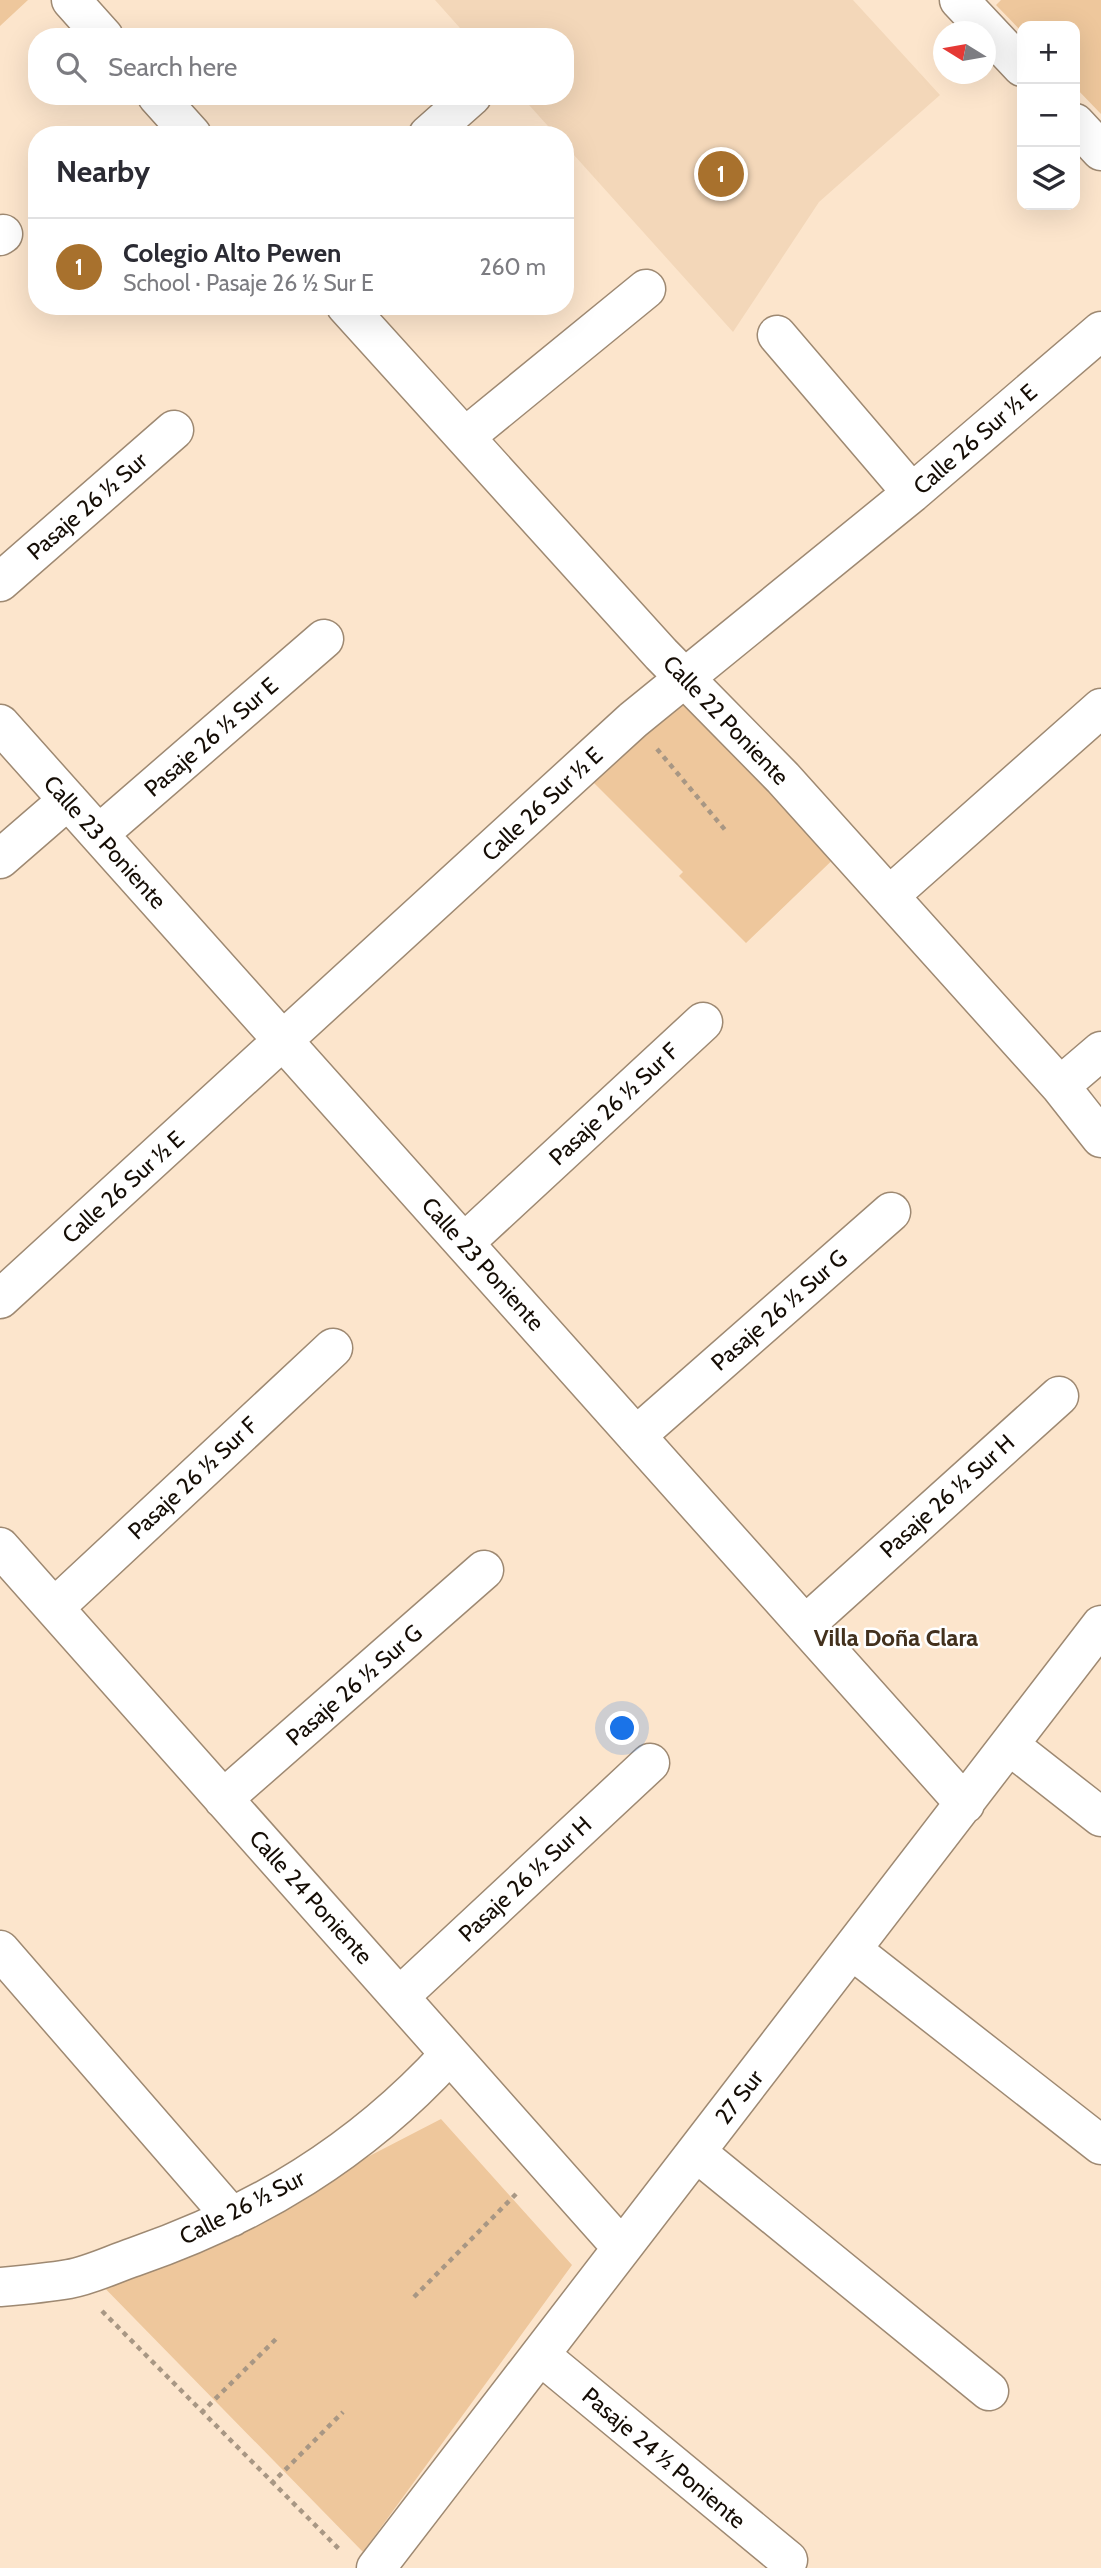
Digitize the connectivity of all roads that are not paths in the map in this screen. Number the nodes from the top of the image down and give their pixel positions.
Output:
1 (71, 0) edge
2 (962, 1) edge
3 (96, 28) edge
4 (1017, 62) edge
5 (165, 105) edge
6 (462, 105) edge
7 (184, 126) edge
8 (438, 126) edge
9 (1080, 128) edge
10 (1101, 150) edge
11 (646, 289) dead end
12 (354, 315) edge
13 (1101, 331) edge
14 (777, 335) dead end
15 (174, 430) dead end
16 (465, 437) junction
17 (912, 493) junction
18 (0, 582) edge
19 (324, 639) dead end
20 (684, 676) junction
21 (1101, 708) edge
22 (0, 724) edge
23 (68, 800) junction
24 (99, 834) junction
25 (0, 859) edge
26 (889, 895) junction
27 (703, 1022) dead end
28 (284, 1042) junction
29 (1101, 1051) edge
30 (1060, 1086) junction
31 (1101, 1138) edge
32 (891, 1212) dead end
33 (464, 1243) junction
34 (0, 1299) edge
35 (333, 1348) dead end
36 (1059, 1396) dead end
37 (635, 1436) junction
38 (0, 1547) edge
39 (484, 1570) dead end
40 (54, 1608) junction
41 (805, 1625) junction
42 (1101, 1625) edge
43 (1009, 1745) junction
44 (650, 1763) dead end
45 (223, 1799) junction
46 (965, 1804) junction
47 (1101, 1817) edge
48 (0, 1950) edge
49 (852, 1950) junction
50 (400, 1996) junction
51 (448, 2056) junction
52 (1101, 2145) edge
53 (696, 2152) junction
54 (232, 2217) junction
55 (622, 2248) junction
56 (0, 2287) edge
57 (540, 2355) junction
58 (989, 2390) dead end
59 (788, 2560) dead end
60 (362, 2563) edge

1 - 3 street
2 - 4 street
5 - 7 street
6 - 8 street
9 - 10 street
11 - 16 street
12 - 16 street, Calle 22 Poniente
13 - 17 street, Calle 26 Sur ½ E
14 - 17 street
15 - 18 street, Pasaje 26 ½ Sur
16 - 20 street, Calle 22 Poniente
17 - 20 street, Calle 26 Sur ½ E
19 - 24 street, Pasaje 26 ½ Sur E
20 - 26 street, Calle 22 Poniente
20 - 28 street, Calle 26 Sur ½ E
21 - 26 street
22 - 23 street, Calle 23 Poniente
23 - 24 street, Calle 23 Poniente
23 - 25 street
24 - 28 street, Calle 23 Poniente
26 - 30 street, Calle 22 Poniente
27 - 33 street, Pasaje 26 ½ Sur F
28 - 33 street, Calle 23 Poniente
28 - 34 street, Calle 26 Sur ½ E
29 - 30 street
30 - 31 street, Calle 22 Poniente
32 - 37 street, Pasaje 26 ½ Sur G
33 - 37 street, Calle 23 Poniente
35 - 40 street, Pasaje 26 ½ Sur F
36 - 41 street, Pasaje 26 ½ Sur H
37 - 41 street, Calle 23 Poniente
38 - 40 street, Calle 24 Poniente
39 - 45 street, Pasaje 26 ½ Sur G
40 - 45 street, Calle 24 Poniente
41 - 46 street, Calle 23 Poniente
42 - 43 street, 27 Sur
43 - 46 street, 27 Sur
43 - 47 street
44 - 50 street, Pasaje 26 ½ Sur H
45 - 50 street, Calle 24 Poniente
46 - 49 street, 27 Sur
48 - 54 street
49 - 52 street
49 - 53 street, 27 Sur
50 - 51 street, Calle 24 Poniente
51 - 54 street, Calle 26 ½ Sur
51 - 55 street, Calle 24 Poniente
53 - 55 street, 27 Sur
53 - 58 street
54 - 56 street, Calle 26 ½ Sur
55 - 57 street, 27 Sur
57 - 59 street, Pasaje 24 ½ Poniente
57 - 60 street, 27 Sur

